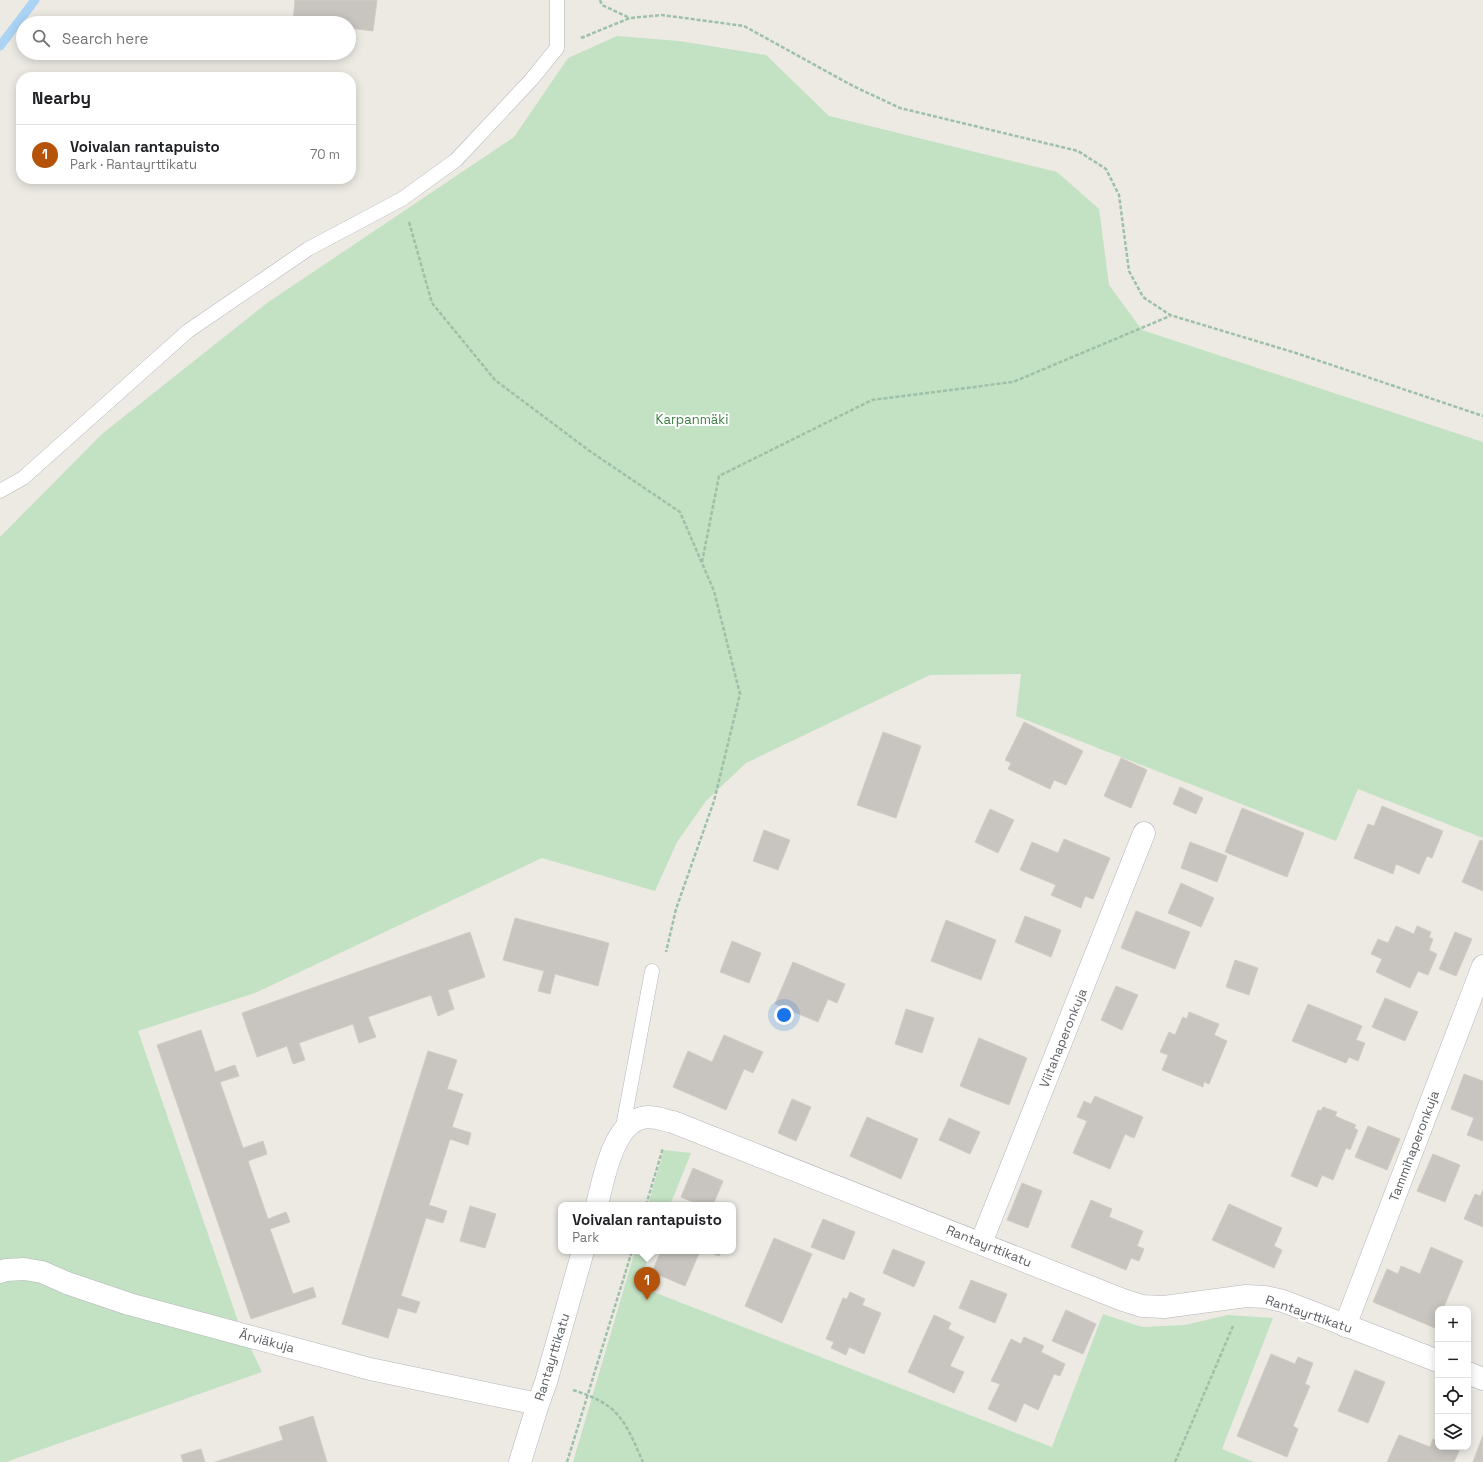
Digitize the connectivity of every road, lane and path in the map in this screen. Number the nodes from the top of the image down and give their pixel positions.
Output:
1 (557, 0) edge
2 (600, 0) edge
3 (630, 18) junction
4 (557, 48) junction
5 (402, 199) junction
6 (1170, 315) junction
7 (1483, 416) edge
8 (0, 492) edge
9 (702, 563) junction
10 (1144, 833) dead end
11 (666, 956) dead end
12 (1483, 966) edge
13 (652, 971) dead end
14 (673, 1122) junction
15 (621, 1134) junction
16 (598, 1202) edge
17 (647, 1202) edge
18 (981, 1243) junction
19 (583, 1254) edge
20 (631, 1254) edge
21 (0, 1272) edge
22 (1246, 1296) junction
23 (1345, 1326) junction
24 (1435, 1361) edge
25 (1471, 1374) edge
26 (1483, 1379) edge
27 (546, 1382) junction
28 (588, 1396) junction
29 (538, 1404) junction
30 (520, 1462) edge
31 (567, 1462) edge
32 (643, 1462) edge
33 (1176, 1462) edge

1 - 4 lane
2 - 3 path
3 - 4 path
3 - 6 path
4 - 5 lane
5 - 8 lane
5 - 9 path
6 - 7 path
6 - 9 path
9 - 11 path
10 - 18 street, Viitahaperonkuja
12 - 23 street, Tammihaperonkuja
13 - 15 lane
14 - 15 street, Rantayrttikatu
14 - 17 path
14 - 18 street, Rantayrttikatu
15 - 16 street, Rantayrttikatu
18 - 22 street, Rantayrttikatu
19 - 27 street, Rantayrttikatu
20 - 28 path
21 - 29 street, Ärviäkuja
22 - 23 street, Rantayrttikatu
22 - 33 path
23 - 24 street, Rantayrttikatu
25 - 26 street
27 - 28 path
27 - 29 street, Rantayrttikatu
28 - 31 path
28 - 32 path
29 - 30 street, Rantayrttikatu

